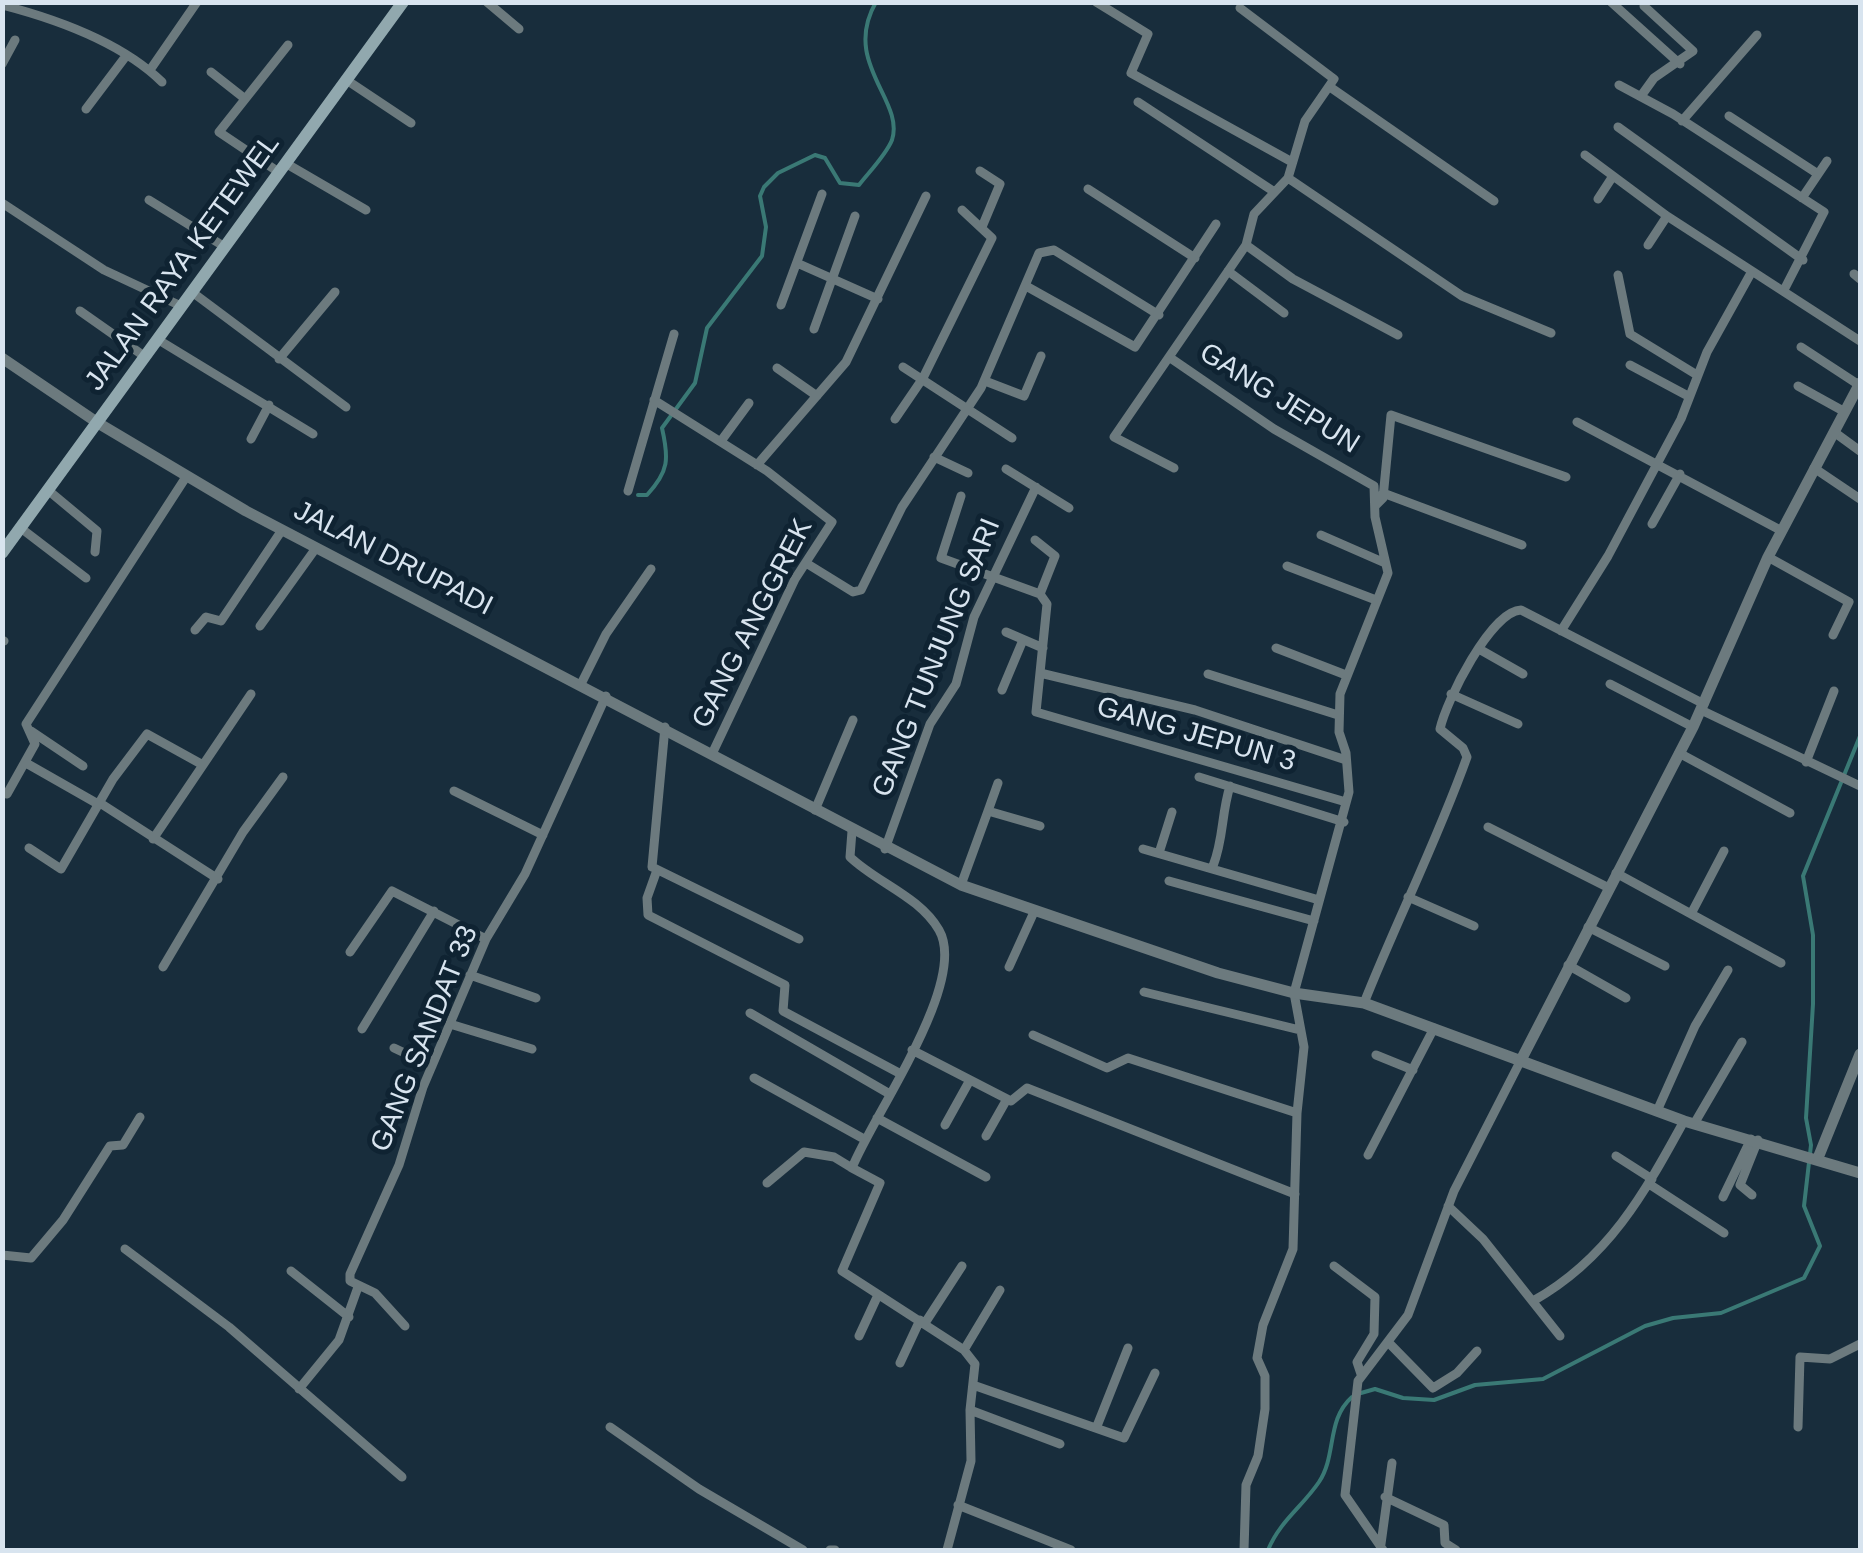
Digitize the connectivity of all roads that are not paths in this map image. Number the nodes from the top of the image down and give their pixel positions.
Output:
1 (197, 2) edge
2 (404, 2) edge
3 (487, 2) edge
4 (1096, 2) edge
5 (1611, 2) edge
6 (2, 5) edge
7 (1644, 6) dead end
8 (1240, 8) dead end
9 (519, 29) dead end
10 (1757, 35) dead end
11 (15, 40) dead end
12 (288, 45) dead end
13 (126, 56) junction
14 (2, 64) edge
15 (1680, 64) junction
16 (150, 70) junction
17 (211, 72) dead end
18 (348, 81) junction
19 (162, 82) dead end
20 (1619, 86) dead end
21 (1330, 87) junction
22 (1641, 96) junction
23 (244, 98) junction
24 (1138, 102) dead end
25 (86, 109) dead end
26 (1729, 116) dead end
27 (1682, 120) junction
28 (411, 122) dead end
29 (1618, 127) dead end
30 (1586, 155) dead end
31 (1827, 161) dead end
32 (1292, 162) junction
33 (283, 168) junction
34 (980, 171) dead end
35 (1818, 174) junction
36 (1613, 176) junction
37 (1288, 178) junction
38 (1088, 189) dead end
39 (1273, 191) junction
40 (822, 194) dead end
41 (926, 196) dead end
42 (1802, 198) junction
43 (1598, 199) dead end
44 (149, 200) dead end
45 (1494, 202) dead end
46 (2, 203) edge
47 (366, 210) dead end
48 (962, 210) dead end
49 (855, 216) dead end
50 (1667, 216) junction
51 (1216, 224) dead end
52 (982, 227) junction
53 (1246, 245) junction
54 (1648, 245) dead end
55 (225, 247) junction
56 (1194, 258) junction
57 (1803, 260) junction
58 (797, 263) junction
59 (1228, 271) junction
60 (1750, 272) junction
61 (1618, 275) dead end
62 (832, 279) junction
63 (1026, 286) junction
64 (1784, 290) junction
65 (192, 292) junction
66 (335, 292) dead end
67 (878, 299) junction
68 (780, 305) dead end
69 (182, 306) junction
70 (80, 311) dead end
71 (1284, 313) dead end
72 (1159, 315) junction
73 (814, 329) dead end
74 (1551, 332) dead end
75 (674, 334) dead end
76 (1398, 335) dead end
77 (158, 339) junction
78 (1860, 341) edge
79 (1801, 347) dead end
80 (144, 356) junction
81 (1042, 356) dead end
82 (1169, 357) junction
83 (2, 358) edge
84 (279, 359) junction
85 (1630, 365) dead end
86 (903, 367) dead end
87 (777, 368) dead end
88 (1697, 375) junction
89 (923, 378) junction
90 (986, 380) junction
91 (1860, 384) edge
92 (1798, 386) dead end
93 (816, 396) junction
94 (1688, 396) junction
95 (654, 400) junction
96 (750, 403) dead end
97 (270, 406) junction
98 (346, 407) dead end
99 (1845, 412) junction
100 (968, 413) junction
101 (894, 419) dead end
102 (1577, 422) dead end
103 (98, 423) junction
104 (1834, 432) junction
105 (313, 434) dead end
106 (251, 438) dead end
107 (1012, 438) dead end
108 (721, 441) junction
109 (1860, 450) edge
110 (934, 457) junction
111 (1656, 460) junction
112 (757, 465) junction
113 (1174, 468) dead end
114 (1814, 468) junction
115 (1006, 469) dead end
116 (968, 473) dead end
117 (1680, 474) junction
118 (186, 478) junction
119 (1566, 478) dead end
120 (1036, 487) junction
121 (49, 491) junction
122 (628, 491) dead end
123 (1383, 493) junction
124 (960, 496) dead end
125 (1860, 499) edge
126 (1376, 505) junction
127 (1070, 508) dead end
128 (1652, 524) dead end
129 (22, 529) junction
130 (282, 530) junction
131 (1782, 530) junction
132 (1321, 534) dead end
133 (1035, 540) dead end
134 (1522, 545) dead end
135 (316, 548) junction
136 (95, 552) dead end
137 (2, 553) edge
138 (1768, 558) junction
139 (806, 563) junction
140 (1385, 563) junction
141 (1287, 566) dead end
142 (651, 569) dead end
143 (86, 578) dead end
144 (992, 578) junction
145 (1040, 594) junction
146 (1376, 600) junction
147 (260, 626) dead end
148 (195, 630) dead end
149 (1560, 631) junction
150 (1006, 632) dead end
151 (1832, 635) dead end
152 (1022, 640) junction
153 (1043, 648) junction
154 (1276, 648) dead end
155 (1479, 649) junction
156 (1040, 673) junction
157 (1208, 674) dead end
158 (1524, 674) dead end
159 (1346, 676) junction
160 (581, 684) junction
161 (1610, 684) dead end
162 (1002, 690) dead end
163 (1834, 691) dead end
164 (251, 694) dead end
165 (1450, 694) junction
166 (606, 696) junction
167 (1702, 707) junction
168 (1338, 716) junction
169 (853, 720) dead end
170 (1518, 724) dead end
171 (25, 727) junction
172 (1693, 727) junction
173 (668, 728) junction
174 (1679, 753) junction
175 (712, 754) junction
176 (1346, 760) junction
177 (1806, 762) junction
178 (26, 763) junction
179 (203, 765) junction
180 (83, 766) dead end
181 (1199, 777) dead end
182 (283, 778) dead end
183 (998, 783) dead end
184 (1856, 784) edge
185 (1230, 786) junction
186 (454, 790) dead end
187 (6, 794) dead end
188 (1346, 802) junction
189 (99, 804) junction
190 (816, 810) junction
191 (988, 810) junction
192 (1172, 812) dead end
193 (1790, 813) dead end
194 (1344, 822) junction
195 (1040, 826) dead end
196 (1488, 827) dead end
197 (852, 831) junction
198 (543, 835) junction
199 (154, 839) junction
200 (29, 848) dead end
201 (884, 848) junction
202 (1143, 849) dead end
203 (1724, 851) dead end
204 (1158, 852) junction
205 (1213, 866) junction
206 (657, 870) junction
207 (1616, 874) junction
208 (218, 880) junction
209 (1169, 881) dead end
210 (961, 884) junction
211 (1608, 888) junction
212 (1408, 897) junction
213 (1320, 900) junction
214 (434, 912) junction
215 (1034, 912) junction
216 (1690, 914) junction
217 (1314, 921) junction
218 (1474, 926) dead end
219 (1588, 927) junction
220 (486, 938) junction
221 (798, 940) dead end
222 (350, 952) dead end
223 (1782, 963) dead end
224 (1568, 965) junction
225 (1665, 966) dead end
226 (163, 967) dead end
227 (1010, 967) dead end
228 (1728, 970) dead end
229 (470, 975) junction
230 (1144, 992) dead end
231 (1294, 993) junction
232 (536, 998) dead end
233 (1626, 998) dead end
234 (1364, 1003) junction
235 (750, 1012) dead end
236 (450, 1024) junction
237 (1434, 1028) junction
238 (362, 1029) dead end
239 (1300, 1030) junction
240 (1033, 1034) dead end
241 (1742, 1042) dead end
242 (394, 1048) dead end
243 (532, 1049) dead end
244 (912, 1050) junction
245 (1860, 1054) edge
246 (1376, 1055) dead end
247 (1521, 1060) junction
248 (432, 1066) junction
249 (1413, 1070) junction
250 (898, 1073) junction
251 (754, 1078) dead end
252 (970, 1080) junction
253 (888, 1093) junction
254 (1007, 1099) junction
255 (1657, 1111) junction
256 (1298, 1113) junction
257 (140, 1118) dead end
258 (877, 1118) junction
259 (1689, 1122) junction
260 (946, 1125) dead end
261 (1828, 1132) junction
262 (986, 1136) dead end
263 (864, 1139) junction
264 (1754, 1140) junction
265 (1368, 1155) dead end
266 (1616, 1156) dead end
267 (1811, 1156) junction
268 (1832, 1162) junction
269 (852, 1168) junction
270 (1860, 1173) edge
271 (986, 1178) dead end
272 (1651, 1182) junction
273 (767, 1183) dead end
274 (1294, 1194) junction
275 (1752, 1195) dead end
276 (1723, 1197) dead end
277 (1448, 1206) junction
278 (1724, 1233) dead end
279 (125, 1249) dead end
280 (2, 1255) edge
281 (962, 1266) dead end
282 (1334, 1266) dead end
283 (291, 1272) dead end
284 (358, 1287) junction
285 (1000, 1290) dead end
286 (878, 1295) junction
287 (1534, 1301) junction
288 (349, 1316) junction
289 (922, 1322) junction
290 (405, 1326) dead end
291 (858, 1336) dead end
292 (1560, 1336) dead end
293 (1388, 1342) junction
294 (1860, 1344) edge
295 (1128, 1348) dead end
296 (964, 1350) junction
297 (1477, 1350) dead end
298 (900, 1363) dead end
299 (1155, 1374) dead end
300 (1361, 1374) junction
301 (973, 1384) junction
302 (300, 1389) junction
303 (970, 1410) junction
304 (610, 1426) dead end
305 (1097, 1426) junction
306 (1798, 1427) dead end
307 (1060, 1444) dead end
308 (1392, 1463) dead end
309 (402, 1477) dead end
310 (1385, 1497) junction
311 (958, 1505) junction
312 (1382, 1547) edge
313 (803, 1550) edge
314 (948, 1550) edge
315 (1071, 1550) edge
316 (1244, 1550) edge
317 (1456, 1550) edge

1 - 16 street
2 - 18 main road, JALAN RAYA KETEWEL
3 - 9 street
4 - 32 street
5 - 15 street
6 - 13 street
7 - 15 street
8 - 21 street
10 - 27 street
11 - 14 street
12 - 23 street
13 - 16 street
13 - 25 street
15 - 22 street
16 - 19 street
17 - 23 street
18 - 28 street
18 - 33 main road, JALAN RAYA KETEWEL
20 - 22 street
21 - 32 street
21 - 45 street
22 - 27 street
23 - 33 street
24 - 39 street
26 - 35 street
27 - 42 street
29 - 57 street
30 - 36 street
31 - 35 street
32 - 37 street
33 - 47 street
33 - 55 main road, JALAN RAYA KETEWEL
34 - 52 street
35 - 42 street
36 - 43 street
36 - 50 street
37 - 39 street, GANG JEPUN
37 - 74 street
38 - 56 street
39 - 53 street, GANG JEPUN
40 - 58 street
41 - 67 street
42 - 57 street
44 - 55 street
46 - 69 street
48 - 52 street
49 - 62 street
50 - 54 street
50 - 60 street
51 - 56 street
52 - 89 street
53 - 59 street, GANG JEPUN
53 - 76 street
55 - 65 main road, JALAN RAYA KETEWEL
56 - 72 street
57 - 64 street
58 - 62 street
58 - 68 street
59 - 71 street
59 - 82 street, GANG JEPUN
60 - 64 street
60 - 88 street
61 - 88 street
62 - 67 street
62 - 73 street
63 - 72 street
63 - 72 street
63 - 90 street
64 - 78 street
65 - 69 main road, JALAN RAYA KETEWEL
65 - 84 street
66 - 84 street
67 - 93 street
69 - 77 main road, JALAN RAYA KETEWEL
70 - 80 street
75 - 95 street
77 - 80 main road, JALAN RAYA KETEWEL
77 - 97 street
79 - 91 street
80 - 103 main road, JALAN RAYA KETEWEL
81 - 90 street
82 - 113 street, GANG JEPUN
82 - 126 street, GANG JEPUN
83 - 103 street, JALAN DRUPADI
84 - 98 street
85 - 94 street
86 - 89 street
87 - 93 street
88 - 94 street
89 - 100 street
89 - 101 street
90 - 100 street
91 - 99 street
92 - 99 street
93 - 112 street
94 - 111 street
95 - 108 street, GANG ANGGREK
95 - 122 street
96 - 108 street
97 - 105 street
97 - 106 street
99 - 104 street
100 - 107 street
100 - 110 street
102 - 111 street
103 - 118 street, JALAN DRUPADI
103 - 121 main road, JALAN RAYA KETEWEL
104 - 109 street
104 - 114 street
108 - 112 street, GANG ANGGREK
110 - 116 street
110 - 139 street
111 - 117 street
111 - 149 street
112 - 139 street, GANG ANGGREK
114 - 125 street
114 - 131 street
115 - 120 street
117 - 128 street
117 - 131 street
118 - 130 street, JALAN DRUPADI
118 - 171 street
119 - 123 street
120 - 127 street
120 - 144 street, GANG TUNJUNG SARI
121 - 129 main road, JALAN RAYA KETEWEL
121 - 136 street
123 - 126 street
123 - 134 street
124 - 144 street
126 - 140 street, GANG JEPUN
129 - 137 main road, JALAN RAYA KETEWEL
129 - 143 street
130 - 135 street, JALAN DRUPADI
130 - 148 street
131 - 138 street
132 - 140 street
133 - 145 street
135 - 147 street
135 - 160 street, JALAN DRUPADI
138 - 151 street
138 - 167 street
139 - 175 street, GANG ANGGREK
140 - 146 street, GANG JEPUN
141 - 146 street
142 - 160 street
144 - 145 street
144 - 201 street, GANG TUNJUNG SARI
145 - 153 street
146 - 159 street, GANG JEPUN
149 - 155 street
149 - 167 street
150 - 152 street
152 - 153 street
152 - 162 street
153 - 156 street
154 - 159 street
155 - 158 street
155 - 165 street
156 - 176 street
156 - 188 street, GANG JEPUN 3
157 - 168 street
159 - 168 street, GANG JEPUN
160 - 166 street, JALAN DRUPADI
161 - 172 street
163 - 177 street
164 - 179 street
165 - 170 street
165 - 212 street
166 - 173 street, JALAN DRUPADI
166 - 198 street, GANG SANDAT 33
167 - 172 street
167 - 177 street
168 - 176 street, GANG JEPUN
169 - 190 street
171 - 178 street
171 - 180 street
172 - 174 street
173 - 175 street, JALAN DRUPADI
173 - 206 street
174 - 193 street
174 - 207 street
175 - 190 street, JALAN DRUPADI
176 - 188 street, GANG JEPUN
177 - 184 street
178 - 187 street
178 - 189 street
179 - 189 street
179 - 199 street
181 - 185 street
182 - 208 street
183 - 191 street
185 - 194 street
185 - 205 street
186 - 198 street
188 - 194 street, GANG JEPUN
189 - 199 street
189 - 200 street
190 - 197 street, JALAN DRUPADI
191 - 195 street
191 - 210 street
192 - 204 street
194 - 213 street, GANG JEPUN
196 - 211 street
197 - 201 street, JALAN DRUPADI
197 - 244 street
198 - 220 street, GANG SANDAT 33
199 - 208 street
201 - 210 street, JALAN DRUPADI
202 - 204 street
203 - 216 street
204 - 205 street
205 - 213 street
206 - 221 street
206 - 250 street
207 - 211 street
207 - 216 street
208 - 226 street
209 - 217 street
210 - 215 street, JALAN DRUPADI
211 - 219 street
212 - 218 street
212 - 234 street
213 - 217 street, GANG JEPUN
214 - 220 street
214 - 222 street
214 - 238 street
215 - 227 street
215 - 231 street, JALAN DRUPADI
216 - 223 street
217 - 231 street, GANG JEPUN
219 - 224 street
219 - 225 street
220 - 229 street, GANG SANDAT 33
224 - 233 street
224 - 247 street
228 - 255 street
229 - 232 street
229 - 236 street, GANG SANDAT 33
230 - 239 street
231 - 234 street, JALAN DRUPADI
231 - 239 street
234 - 237 street, JALAN DRUPADI
235 - 253 street
236 - 243 street
236 - 248 street, GANG SANDAT 33
237 - 247 street, JALAN DRUPADI
237 - 249 street
239 - 256 street
240 - 256 street
241 - 259 street
242 - 248 street
244 - 250 street
244 - 252 street
245 - 261 street
246 - 249 street
247 - 255 street, JALAN DRUPADI
247 - 277 street
248 - 284 street, GANG SANDAT 33
249 - 265 street
250 - 253 street
251 - 263 street
252 - 254 street
252 - 260 street
253 - 258 street
254 - 262 street
254 - 274 street
255 - 259 street, JALAN DRUPADI
256 - 274 street
257 - 280 street
258 - 263 street
258 - 271 street
259 - 264 street, JALAN DRUPADI
259 - 272 street
261 - 267 street
261 - 268 street
263 - 269 street
264 - 267 street, JALAN DRUPADI
264 - 275 street
264 - 276 street
266 - 272 street
267 - 268 street, JALAN DRUPADI
268 - 270 street, JALAN DRUPADI
269 - 273 street
269 - 286 street
272 - 278 street
272 - 287 street
274 - 316 street
277 - 287 street
277 - 293 street
279 - 302 street
281 - 289 street
282 - 300 street
283 - 288 street
284 - 288 street
284 - 290 street
285 - 296 street
286 - 289 street
286 - 291 street
287 - 292 street
288 - 302 street
289 - 296 street
289 - 298 street
293 - 297 street
293 - 300 street
294 - 306 street
295 - 305 street
296 - 301 street
299 - 305 street
300 - 312 street
301 - 303 street
301 - 305 street
302 - 309 street
303 - 307 street
303 - 311 street
304 - 313 street
308 - 310 street
310 - 312 street
310 - 317 street
311 - 314 street
311 - 315 street

